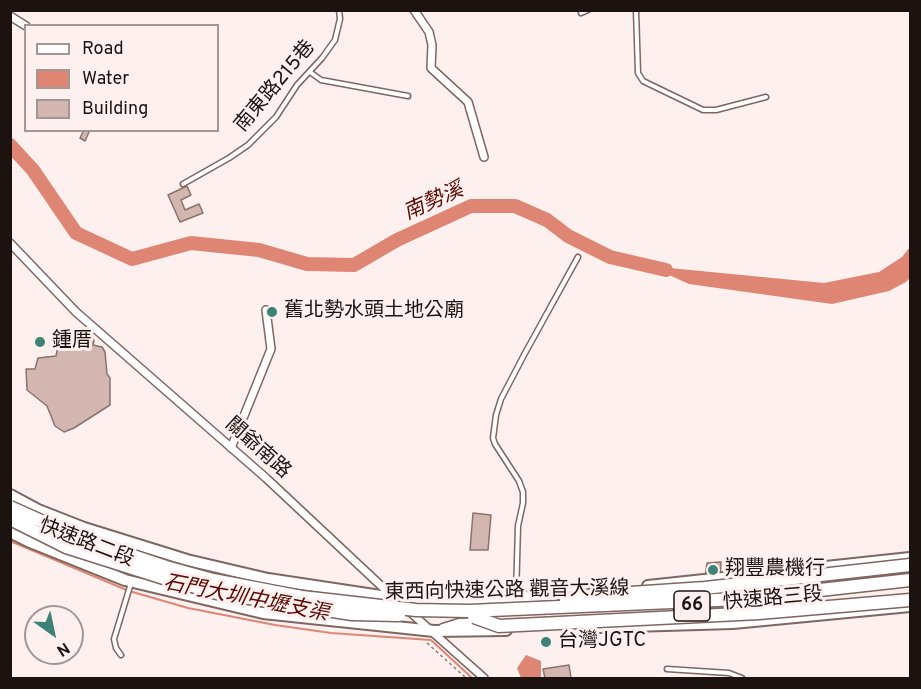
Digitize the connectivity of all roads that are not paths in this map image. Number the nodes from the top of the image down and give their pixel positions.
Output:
1 (339, 10) edge
2 (414, 10) edge
3 (588, 10) edge
4 (636, 10) edge
5 (581, 13) dead end
6 (10, 16) edge
7 (24, 25) edge
8 (310, 72) junction
9 (408, 96) dead end
10 (766, 97) dead end
11 (484, 157) dead end
12 (183, 184) dead end
13 (10, 243) edge
14 (578, 257) dead end
15 (266, 310) dead end
16 (231, 448) junction
17 (10, 495) edge
18 (10, 507) edge
19 (10, 519) edge
20 (10, 532) edge
21 (910, 568) edge
22 (729, 577) junction
23 (132, 582) junction
24 (910, 589) edge
25 (731, 593) junction
26 (910, 595) edge
27 (394, 598) junction
28 (910, 600) edge
29 (910, 606) edge
30 (732, 610) junction
31 (515, 612) junction
32 (474, 617) junction
33 (733, 623) junction
34 (434, 631) junction
35 (122, 655) dead end
36 (667, 669) dead end
37 (484, 678) edge
38 (741, 678) edge

1 - 8 lane, 南東路215巷
2 - 11 street
3 - 5 lane
4 - 10 lane
6 - 7 street
8 - 9 lane
8 - 12 lane, 南東路215巷
13 - 16 street, 關爺南路
14 - 31 lane
15 - 16 street
16 - 27 street, 關爺南路
17 - 27 main road, 快速路二段 / 66
18 - 31 highway, 東西向快速公路 觀音大溪線 / 66, bridge
19 - 32 highway, 東西向快速公路 觀音大溪線 / 66, bridge
20 - 23 main road, 快速路二段 / 66
21 - 22 main road, 快速路三段 / 66
21 - 24 street
21 - 25 street, 快速路三段
21 - 31 highway, 東西向快速公路 觀音大溪線, bridge
22 - 25 street
22 - 31 main road, 快速路三段 / 66
23 - 34 main road, 快速路二段 / 66
23 - 35 lane
24 - 32 highway, 東西向快速公路 觀音大溪線 / 66
25 - 30 street
25 - 31 street, 快速路三段
26 - 30 street, 快速路三段
27 - 31 main road, 快速路三段 / 66
27 - 34 street, 關爺南路
28 - 32 highway, bridge
29 - 33 main road, 快速路三段 / 66
30 - 31 street, 快速路三段
30 - 33 street
31 - 33 main road, 快速路三段 / 66
31 - 34 main road, 快速路三段 / 66
34 - 37 street, 關爺南路
36 - 38 lane

